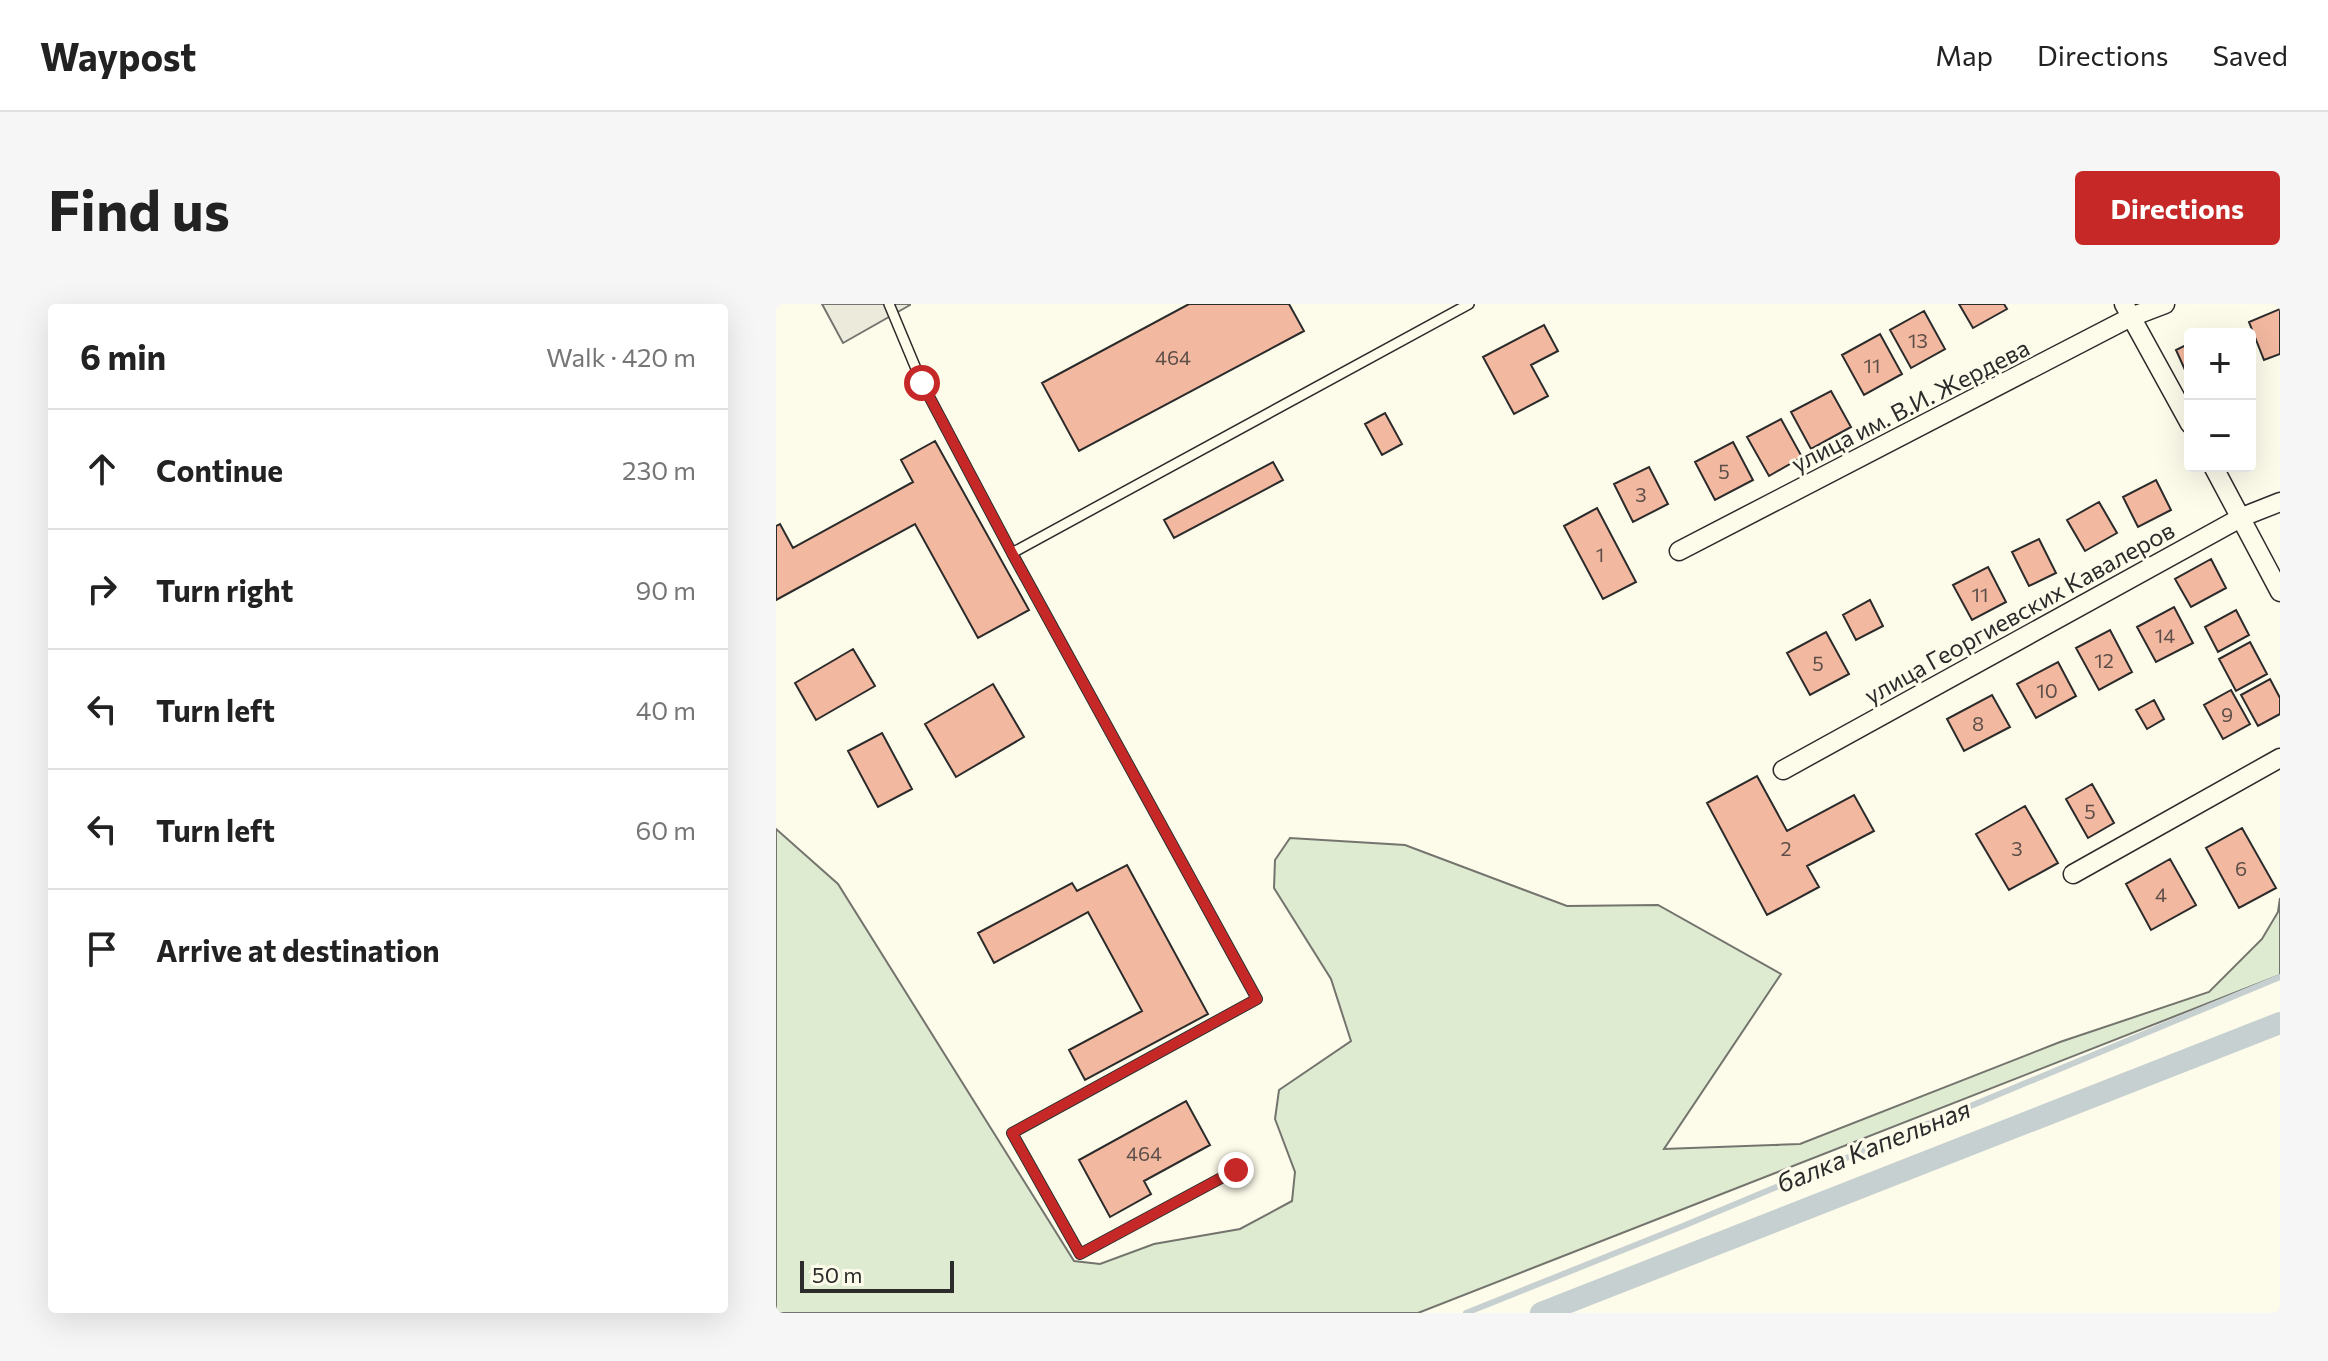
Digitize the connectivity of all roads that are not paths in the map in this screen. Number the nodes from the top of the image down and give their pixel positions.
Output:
1 (889, 304) edge
2 (1469, 304) edge
3 (2165, 304) edge
4 (2128, 311) edge
5 (2184, 413) edge
6 (2216, 472) edge
7 (2280, 502) edge
8 (2242, 517) junction
9 (1679, 551) dead end
10 (1012, 553) junction
11 (2280, 592) edge
12 (2280, 758) edge
13 (1783, 770) dead end
14 (2073, 874) dead end
15 (1236, 1170) dead end

1 - 10 lane
2 - 10 lane
3 - 4 street, улица им. В.И. Жердева
4 - 5 street
4 - 9 street, улица им. В.И. Жердева
6 - 8 street
7 - 8 street, улица Георгиевских Кавалеров
8 - 11 street
8 - 13 street, улица Георгиевских Кавалеров
10 - 15 lane
12 - 14 street

